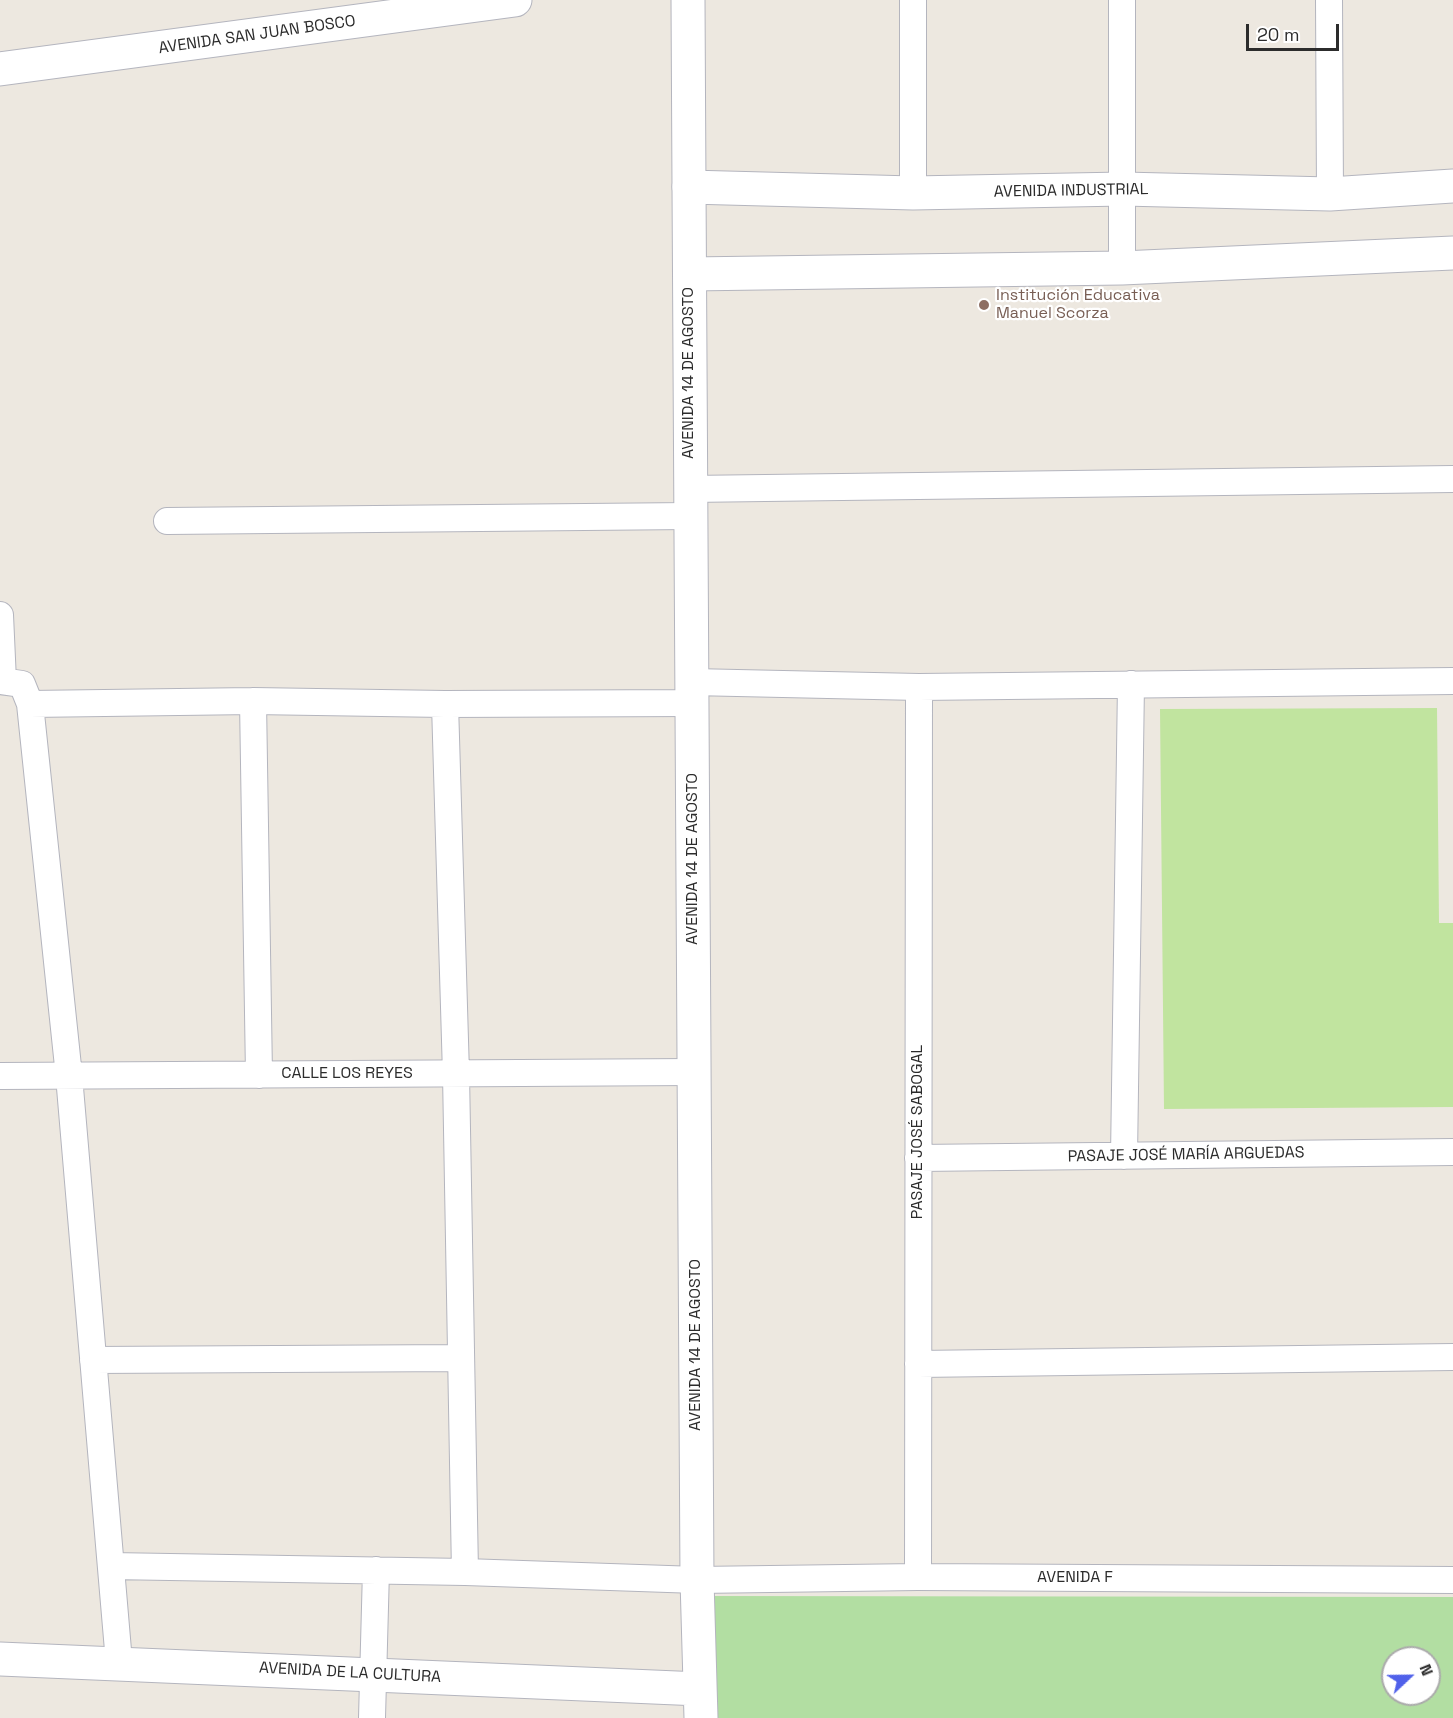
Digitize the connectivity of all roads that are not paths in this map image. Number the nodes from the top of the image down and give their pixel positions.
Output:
1 (515, 0) edge
2 (688, 0) edge
3 (913, 0) edge
4 (1122, 0) edge
5 (1329, 0) edge
6 (0, 69) edge
7 (1453, 186) edge
8 (689, 187) junction
9 (1123, 189) junction
10 (913, 193) junction
11 (1330, 194) junction
12 (1453, 253) edge
13 (1122, 268) junction
14 (690, 274) junction
15 (1453, 479) edge
16 (689, 503) junction
17 (167, 521) dead end
18 (0, 615) edge
19 (1453, 681) edge
20 (1131, 684) junction
21 (14, 687) edge
22 (919, 687) junction
23 (692, 693) junction
24 (253, 701) junction
25 (445, 704) junction
26 (694, 1072) junction
27 (456, 1074) junction
28 (259, 1075) junction
29 (0, 1076) edge
30 (69, 1076) junction
31 (1453, 1152) edge
32 (1124, 1156) junction
33 (918, 1158) junction
34 (1453, 1356) edge
35 (461, 1358) junction
36 (93, 1359) junction
37 (918, 1364) junction
38 (111, 1566) junction
39 (376, 1570) junction
40 (465, 1572) junction
41 (918, 1577) junction
42 (698, 1580) junction
43 (1453, 1580) edge
44 (0, 1659) edge
45 (119, 1662) junction
46 (374, 1673) junction
47 (701, 1703) edge
48 (372, 1718) edge

1 - 6 main road, AVENIDA SAN JUAN BOSCO
2 - 8 main road, AVENIDA 14 DE AGOSTO
3 - 10 street
4 - 9 street
5 - 11 street
7 - 11 main road, AVENIDA INDUSTRIAL
8 - 10 main road, AVENIDA INDUSTRIAL
8 - 14 main road, AVENIDA 14 DE AGOSTO
9 - 10 main road, AVENIDA INDUSTRIAL
9 - 11 main road, AVENIDA INDUSTRIAL
9 - 13 street
12 - 13 main road
13 - 14 main road
14 - 16 main road, AVENIDA 14 DE AGOSTO
15 - 16 street
16 - 17 street
16 - 23 main road, AVENIDA 14 DE AGOSTO
18 - 21 street
19 - 20 street
20 - 22 street
20 - 32 street
21 - 24 street
21 - 30 street
22 - 23 street
22 - 33 street, PASAJE JOSÉ SABOGAL
23 - 25 street
23 - 26 main road, AVENIDA 14 DE AGOSTO
24 - 25 street
24 - 28 street
25 - 27 street
26 - 27 street, CALLE LOS REYES
26 - 42 main road, AVENIDA 14 DE AGOSTO
27 - 28 street, CALLE LOS REYES
27 - 35 street
28 - 30 street, CALLE LOS REYES
29 - 30 street, CALLE LOS REYES
30 - 36 street
31 - 32 street, PASAJE JOSÉ MARÍA ARGUEDAS
32 - 33 street, PASAJE JOSÉ MARÍA ARGUEDAS
33 - 37 street, PASAJE JOSÉ SABOGAL
34 - 37 street
35 - 36 street
35 - 40 street
36 - 38 street
37 - 41 street, PASAJE JOSÉ SABOGAL
38 - 39 street, AVENIDA F
38 - 45 street
39 - 40 street, AVENIDA F
39 - 46 street
40 - 42 street, AVENIDA F
41 - 42 street, AVENIDA F
41 - 43 street, AVENIDA F
42 - 47 main road, AVENIDA 14 DE AGOSTO
44 - 45 main road, AVENIDA DE LA CULTURA
45 - 46 main road, AVENIDA DE LA CULTURA
46 - 47 main road, AVENIDA DE LA CULTURA
46 - 48 street

